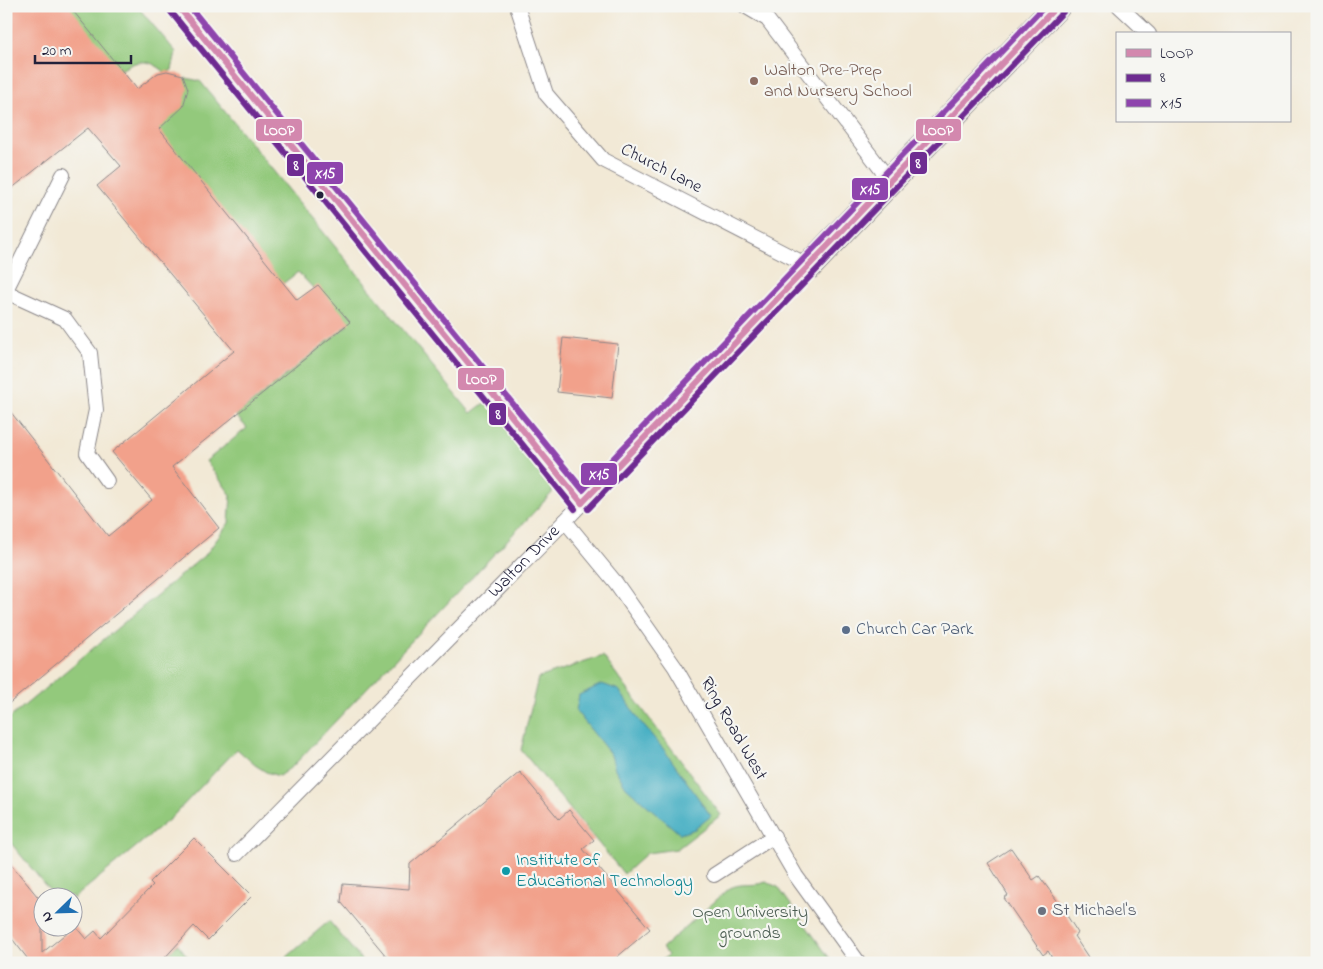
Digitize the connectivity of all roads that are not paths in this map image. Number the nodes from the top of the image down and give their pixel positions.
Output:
1 (178, 6) edge
2 (517, 6) edge
3 (745, 6) edge
4 (1057, 6) edge
5 (1119, 6) edge
6 (1147, 32) edge
7 (63, 175) dead end
8 (890, 181) junction
9 (809, 266) junction
10 (6, 291) edge
11 (107, 481) dead end
12 (582, 503) junction
13 (564, 521) junction
14 (774, 836) junction
15 (237, 854) dead end
16 (714, 875) dead end
17 (859, 963) edge

1 - 12 lane
2 - 9 lane, Church Lane
3 - 8 lane
4 - 8 street, Walton Drive
5 - 6 lane
7 - 10 lane
8 - 9 street, Walton Drive
9 - 12 lane, Walton Drive
10 - 11 lane
12 - 13 lane, Walton Drive
13 - 14 lane, Ring Road West
13 - 15 lane, Walton Drive
14 - 16 lane
14 - 17 lane, Ring Road West

